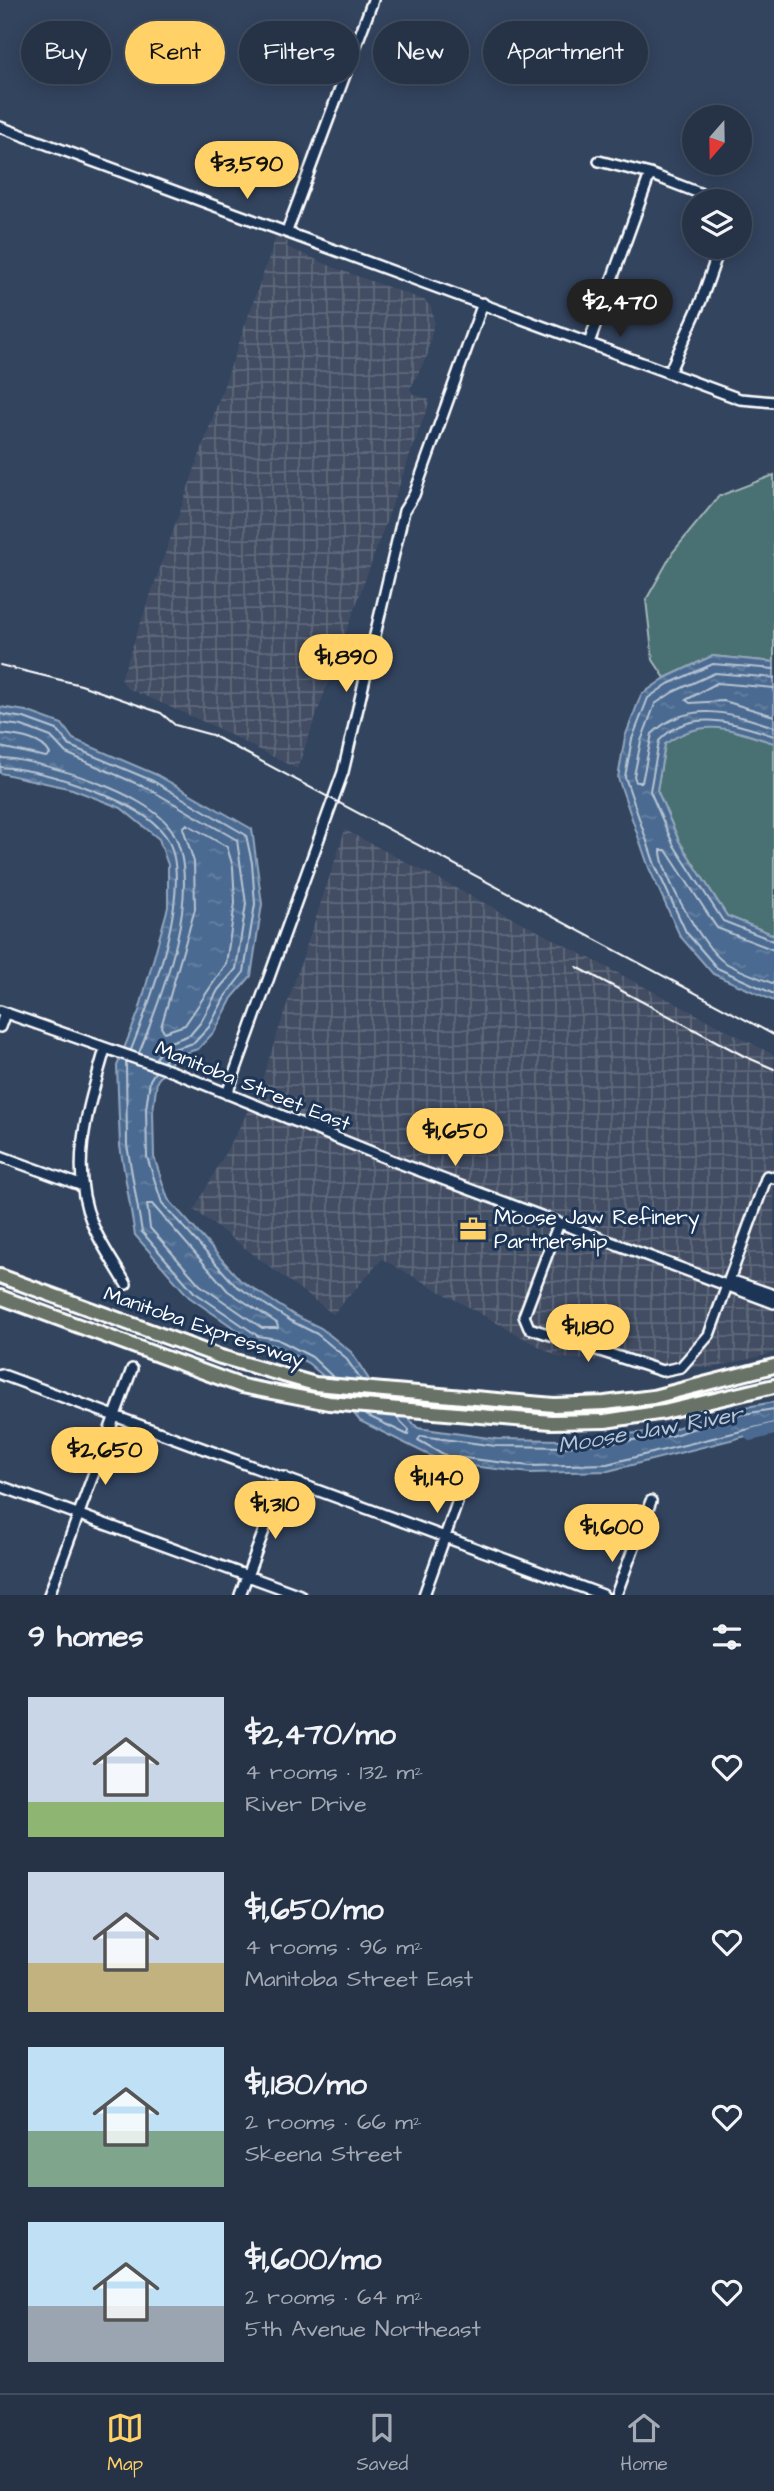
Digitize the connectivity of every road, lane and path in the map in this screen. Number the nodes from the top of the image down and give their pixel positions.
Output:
1 (373, 0) edge
2 (0, 127) edge
3 (599, 161) dead end
4 (650, 174) junction
5 (689, 189) edge
6 (287, 231) junction
7 (716, 259) edge
8 (487, 304) junction
9 (589, 343) junction
10 (669, 373) junction
11 (774, 402) edge
12 (3, 1012) edge
13 (0, 1027) edge
14 (110, 1051) junction
15 (227, 1094) junction
16 (0, 1156) edge
17 (774, 1178) edge
18 (80, 1185) junction
19 (559, 1223) junction
20 (0, 1276) edge
21 (729, 1282) junction
22 (126, 1284) dead end
23 (774, 1295) edge
24 (0, 1297) edge
25 (774, 1303) edge
26 (774, 1366) edge
27 (132, 1369) dead end
28 (0, 1374) edge
29 (774, 1386) edge
30 (116, 1415) junction
31 (284, 1477) junction
32 (0, 1486) edge
33 (651, 1501) dead end
34 (457, 1503) dead end
35 (79, 1515) junction
36 (445, 1537) junction
37 (247, 1576) junction
38 (49, 1595) edge
39 (240, 1595) edge
40 (300, 1595) edge
41 (424, 1595) edge
42 (603, 1595) edge
43 (616, 1595) edge

1 - 6 street
2 - 6 street
3 - 4 street
4 - 5 street
4 - 9 street
6 - 8 street
7 - 10 street
8 - 9 street
8 - 15 street
9 - 10 street
10 - 11 street
12 - 13 street
12 - 14 street, Manitoba Street East
14 - 15 street, Manitoba Street East
14 - 18 street
15 - 19 street, Manitoba Street East
16 - 18 street
17 - 21 street
18 - 22 street
19 - 21 street, Manitoba Street East
19 - 21 street
20 - 26 main road, Manitoba Expressway
21 - 23 street, Manitoba Street East
21 - 25 street, Manitoba Street East
24 - 29 main road, Manitoba Expressway
27 - 30 street
28 - 30 street
30 - 31 street
30 - 35 street
31 - 36 street
31 - 37 street
32 - 35 street
33 - 43 street
34 - 36 street
35 - 37 street
35 - 38 street
36 - 41 street
36 - 42 street
37 - 39 street
37 - 40 street

